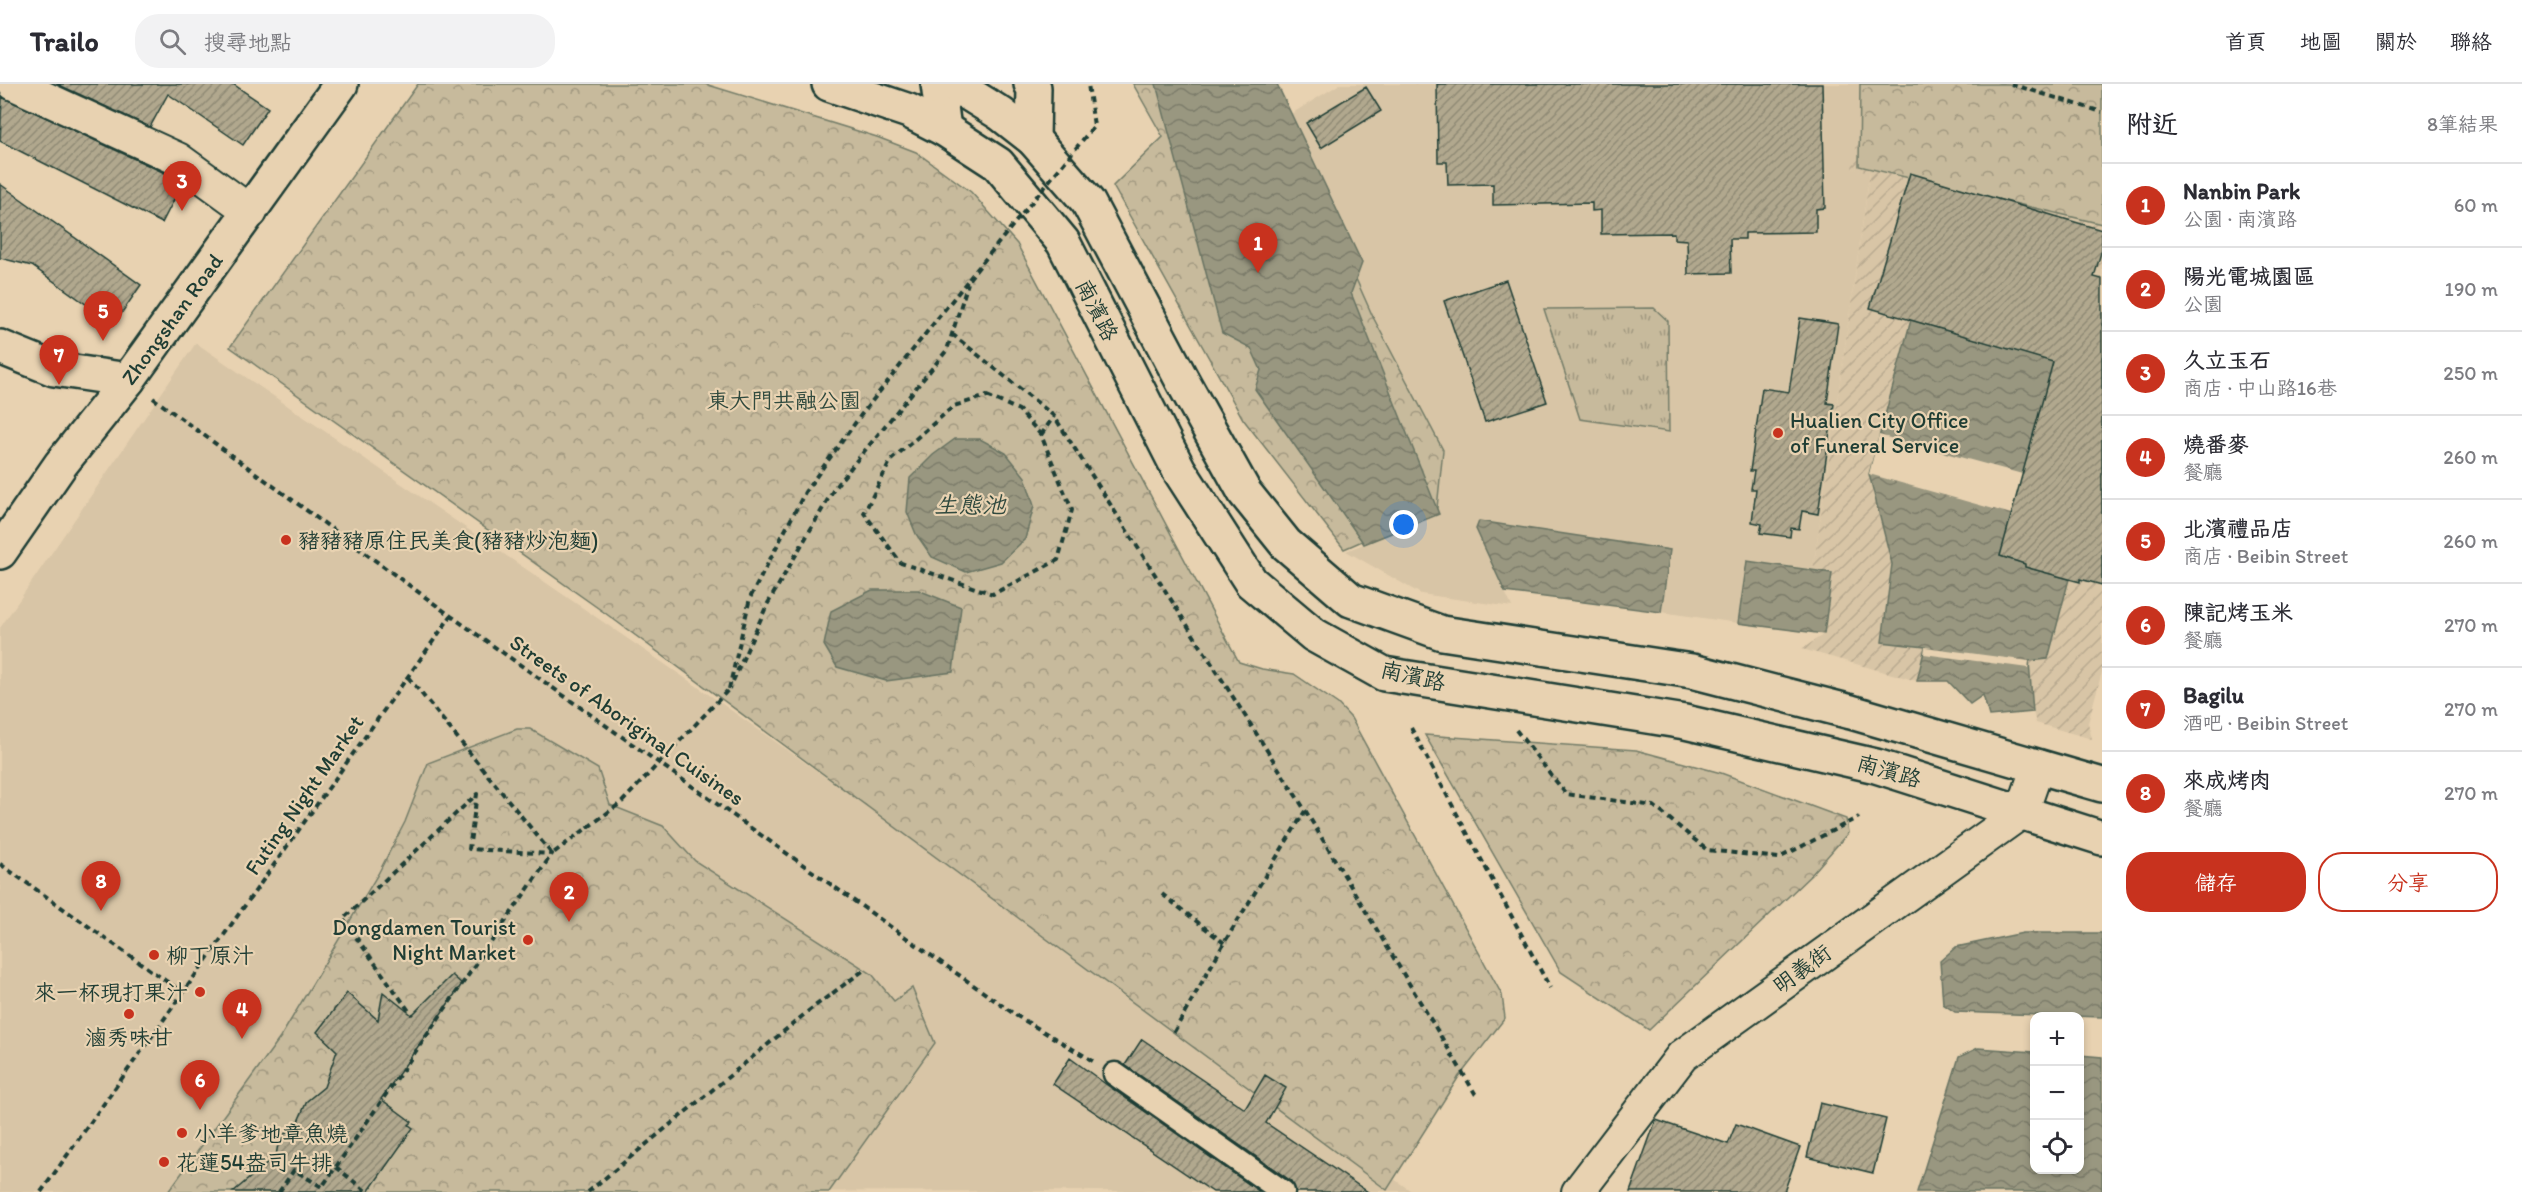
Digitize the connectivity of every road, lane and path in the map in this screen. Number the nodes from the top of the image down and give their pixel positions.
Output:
1 (14, 84) edge
2 (341, 84) edge
3 (829, 84) edge
4 (938, 84) edge
5 (953, 84) edge
6 (1031, 84) edge
7 (1088, 84) edge
8 (2011, 84) edge
9 (2102, 112) edge
10 (944, 129) junction
11 (1032, 139) junction
12 (251, 212) junction
13 (969, 279) junction
14 (952, 334) junction
15 (0, 347) edge
16 (128, 380) junction
17 (1054, 416) junction
18 (1041, 435) junction
19 (0, 552) edge
20 (451, 616) junction
21 (408, 677) junction
22 (729, 689) junction
23 (1514, 727) dead end
24 (1411, 728) dead end
25 (2038, 766) junction
26 (2102, 785) edge
27 (1305, 810) junction
28 (2022, 812) junction
29 (1859, 817) dead end
30 (2102, 838) edge
31 (552, 854) junction
32 (0, 864) edge
33 (1162, 894) dead end
34 (1224, 943) junction
35 (864, 970) dead end
36 (1550, 988) dead end
37 (183, 993) junction
38 (412, 1015) dead end
39 (1174, 1032) dead end
40 (1115, 1074) joint
41 (1476, 1095) dead end
42 (336, 1167) junction
43 (41, 1192) edge
44 (279, 1192) edge
45 (367, 1192) edge
46 (588, 1192) edge
47 (1283, 1192) edge
48 (1578, 1192) edge

1 - 12 street
2 - 12 main road, Zhongshan Road
3 - 10 main road, 南濱路
4 - 10 main road
5 - 11 main road, 南濱路
6 - 11 main road
7 - 13 path, bridge
8 - 9 path
10 - 28 main road, 南濱路
11 - 25 main road, 南濱路
12 - 16 main road, Zhongshan Road
13 - 14 path
13 - 22 path
14 - 17 path
14 - 22 path
15 - 16 main road
16 - 19 main road, Zhongshan Road
16 - 20 path, Streets of Aboriginal Cuisines
17 - 18 path
17 - 27 path
18 - 18 path
20 - 21 path, Futing Night Market
20 - 40 path, Streets of Aboriginal Cuisines
21 - 31 path
21 - 37 path, Futing Night Market
22 - 31 path, bridge
23 - 29 path
24 - 36 path
25 - 26 main road, 南濱路
25 - 28 street
27 - 34 path
27 - 41 path
28 - 30 main road, 南濱路
28 - 48 street, 明義街
31 - 38 path
31 - 42 path
32 - 37 path
33 - 34 path
34 - 39 path
35 - 46 path
37 - 43 path, Futing Night Market
40 - 47 street
42 - 44 path
42 - 45 path

